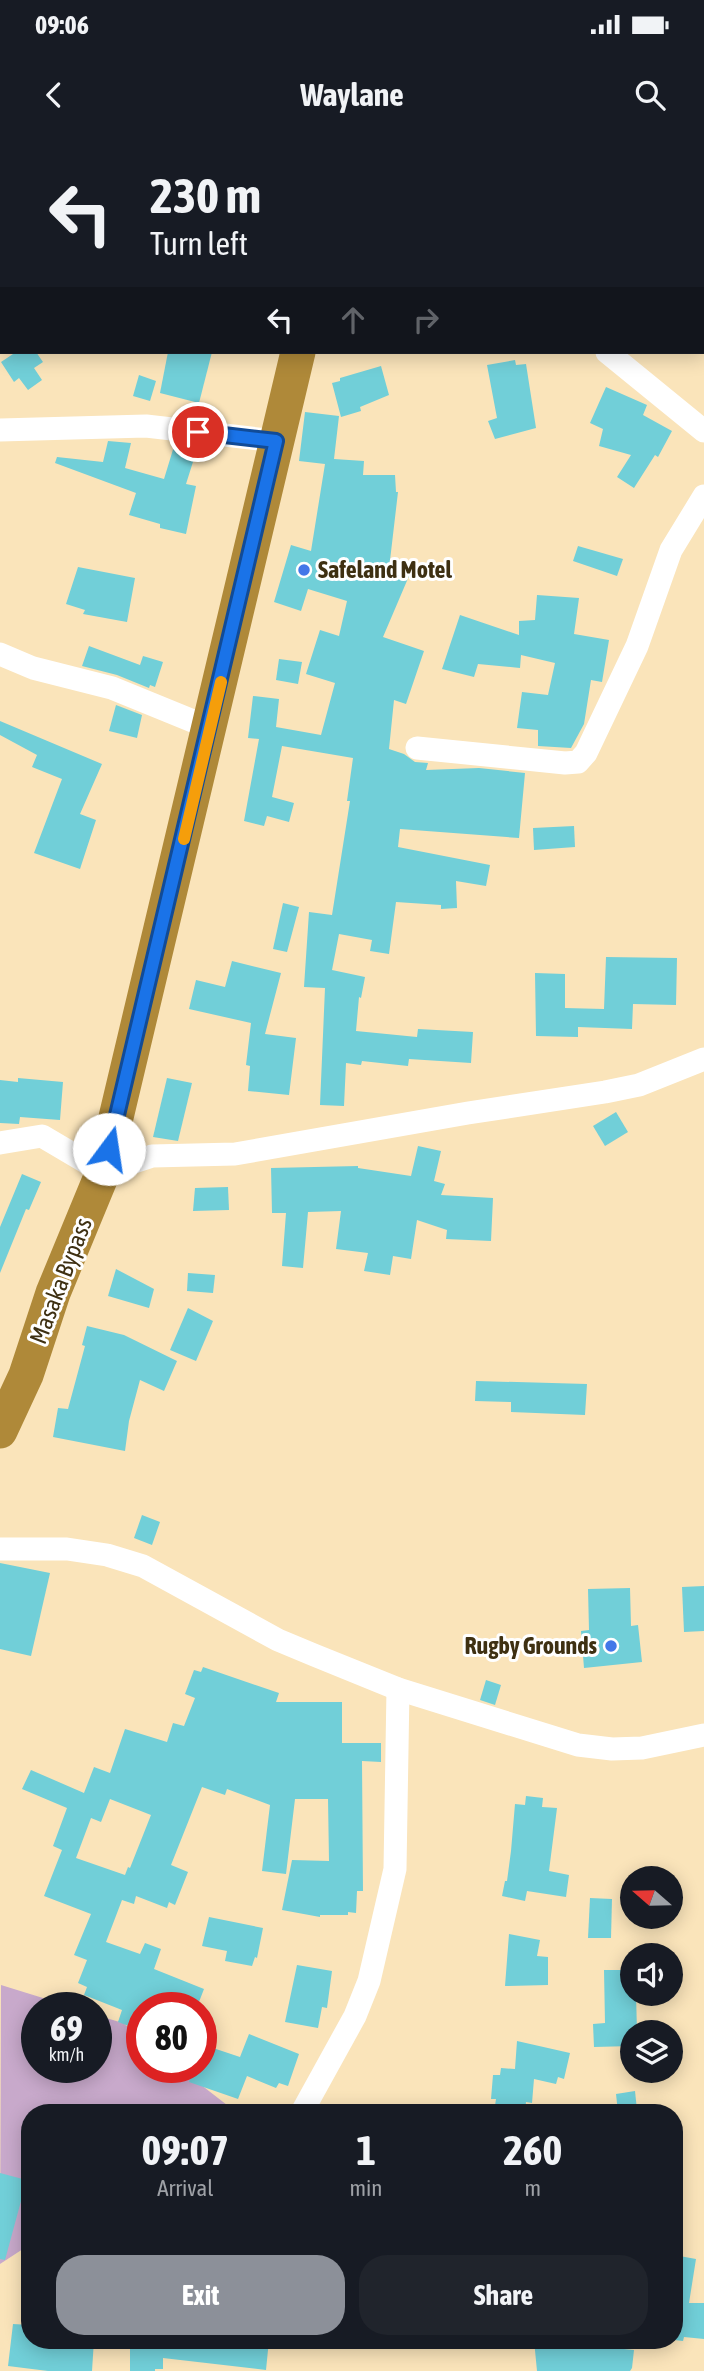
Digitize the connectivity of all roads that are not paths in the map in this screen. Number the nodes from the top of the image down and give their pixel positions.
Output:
1 (298, 354) edge
2 (609, 354) edge
3 (0, 430) edge
4 (704, 431) edge
5 (276, 441) junction
6 (704, 496) edge
7 (0, 654) edge
8 (210, 728) junction
9 (417, 748) dead end
10 (704, 1059) edge
11 (0, 1143) edge
12 (103, 1172) junction
13 (0, 1431) edge
14 (0, 1549) edge
15 (398, 1689) junction
16 (704, 1735) edge
17 (306, 2104) edge

1 - 5 highway, Masaka Bypass
2 - 4 street
3 - 5 street
5 - 8 highway, Masaka Bypass
6 - 9 street
7 - 8 street
8 - 12 highway, Masaka Bypass
10 - 12 street
11 - 12 street
12 - 13 highway, Masaka Bypass
14 - 15 street
15 - 16 street
15 - 17 street

